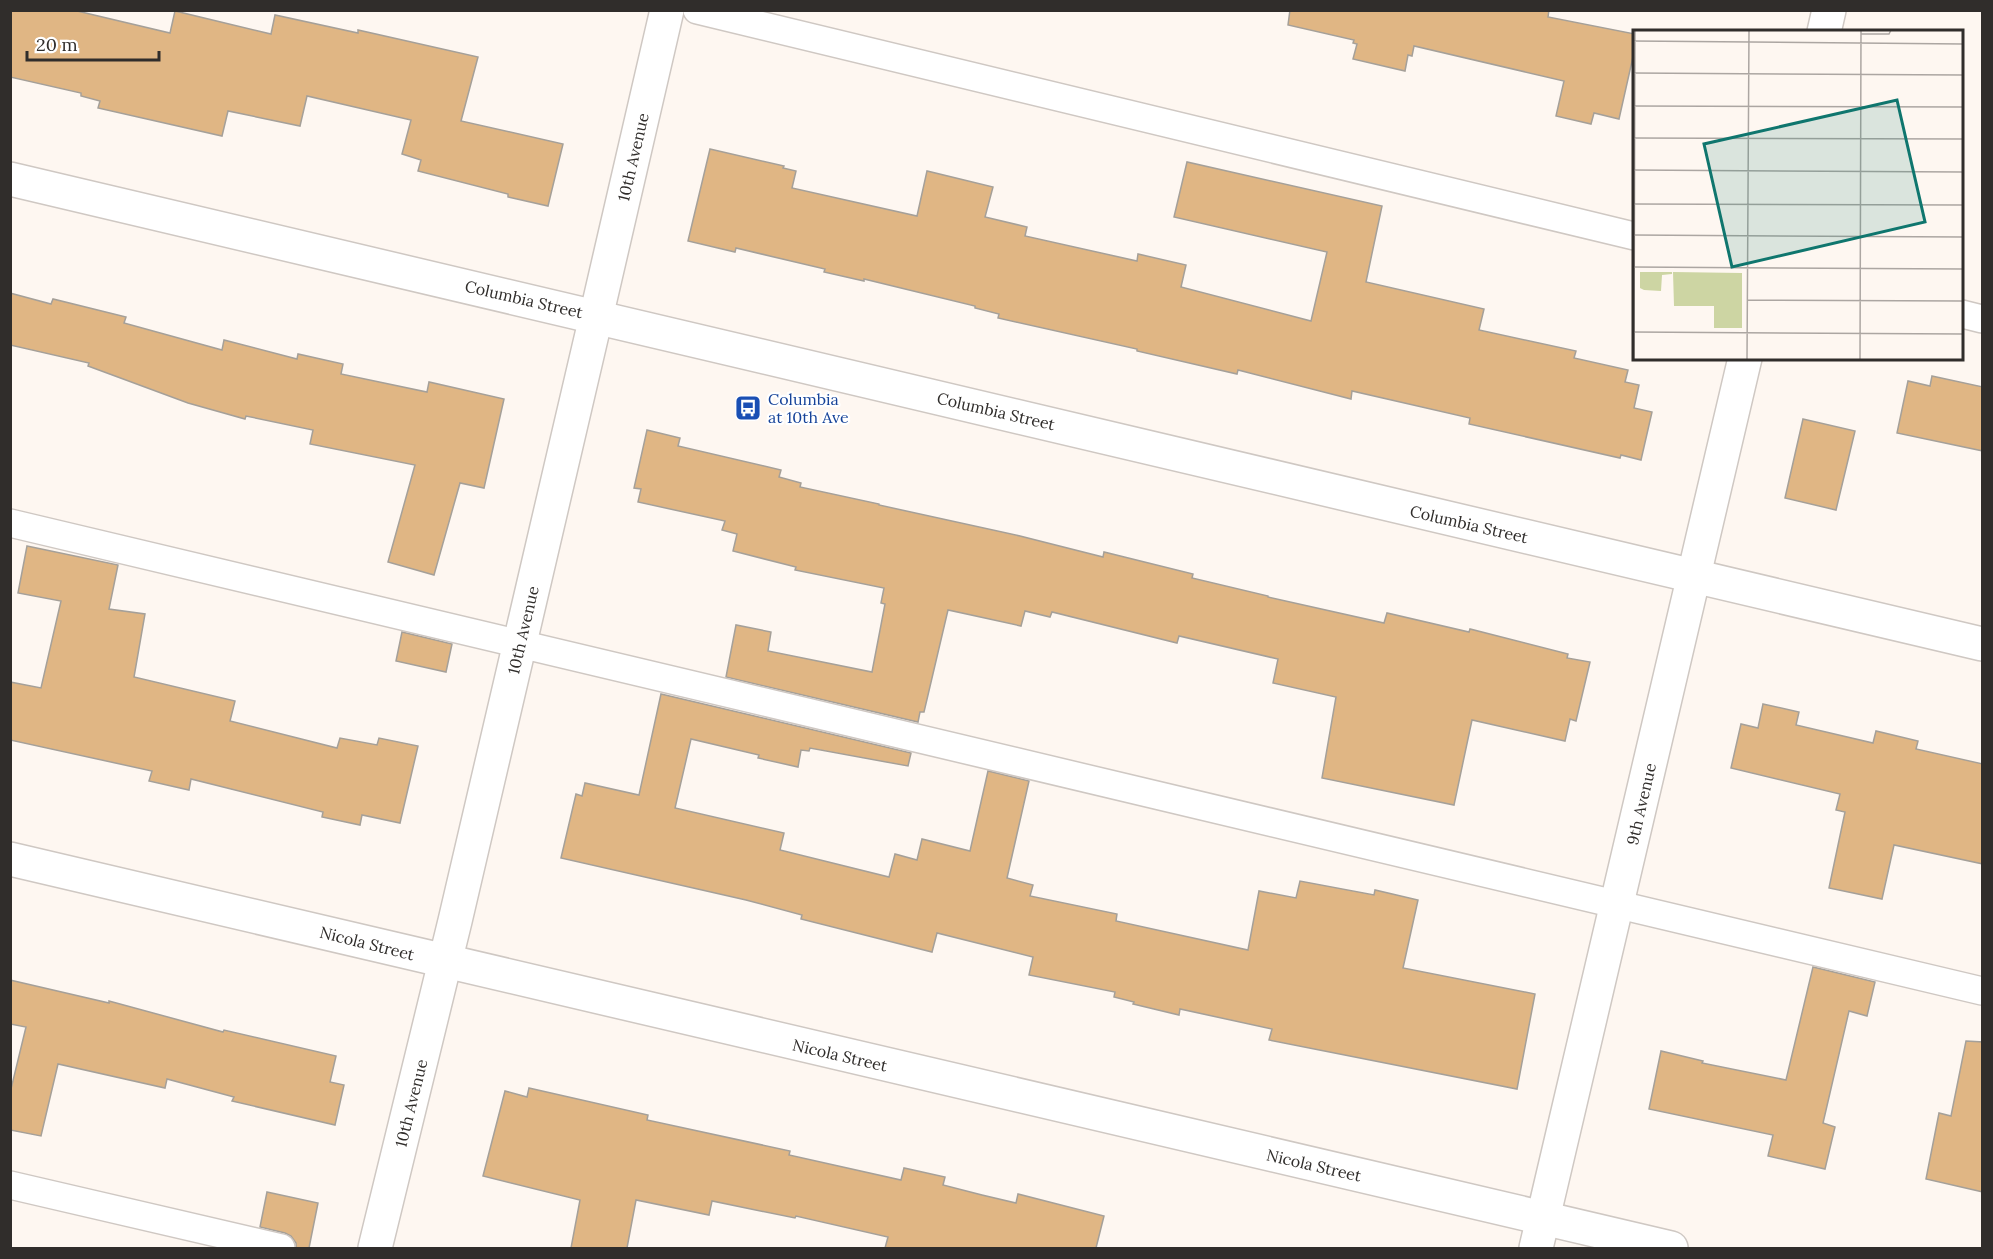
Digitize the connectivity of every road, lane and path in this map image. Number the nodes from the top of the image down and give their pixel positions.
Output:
1 (668, 10) edge
2 (697, 10) edge
3 (1829, 10) edge
4 (1824, 30) edge
5 (10, 178) edge
6 (1633, 236) edge
7 (1963, 314) edge
8 (596, 317) junction
9 (1983, 319) edge
10 (1745, 360) edge
11 (10, 523) edge
12 (1694, 577) junction
13 (1983, 644) edge
14 (520, 645) junction
15 (10, 859) edge
16 (1617, 904) junction
17 (445, 962) junction
18 (1983, 991) edge
19 (10, 1185) edge
20 (1539, 1234) edge
21 (281, 1248) edge
22 (375, 1248) edge
23 (1671, 1248) edge

1 - 8 street, 10th Avenue
2 - 6 lane
3 - 4 street
5 - 8 street, Columbia Street
7 - 9 lane
8 - 12 street, Columbia Street
8 - 14 street, 10th Avenue
10 - 12 street, 9th Avenue
11 - 14 lane
12 - 13 street, Columbia Street
12 - 16 street, 9th Avenue
14 - 16 lane
14 - 17 street, 10th Avenue
15 - 17 street, Nicola Street
16 - 18 lane
16 - 20 street, 9th Avenue
17 - 20 street, Nicola Street
17 - 22 street, 10th Avenue
19 - 21 lane
20 - 23 street, Nicola Street

